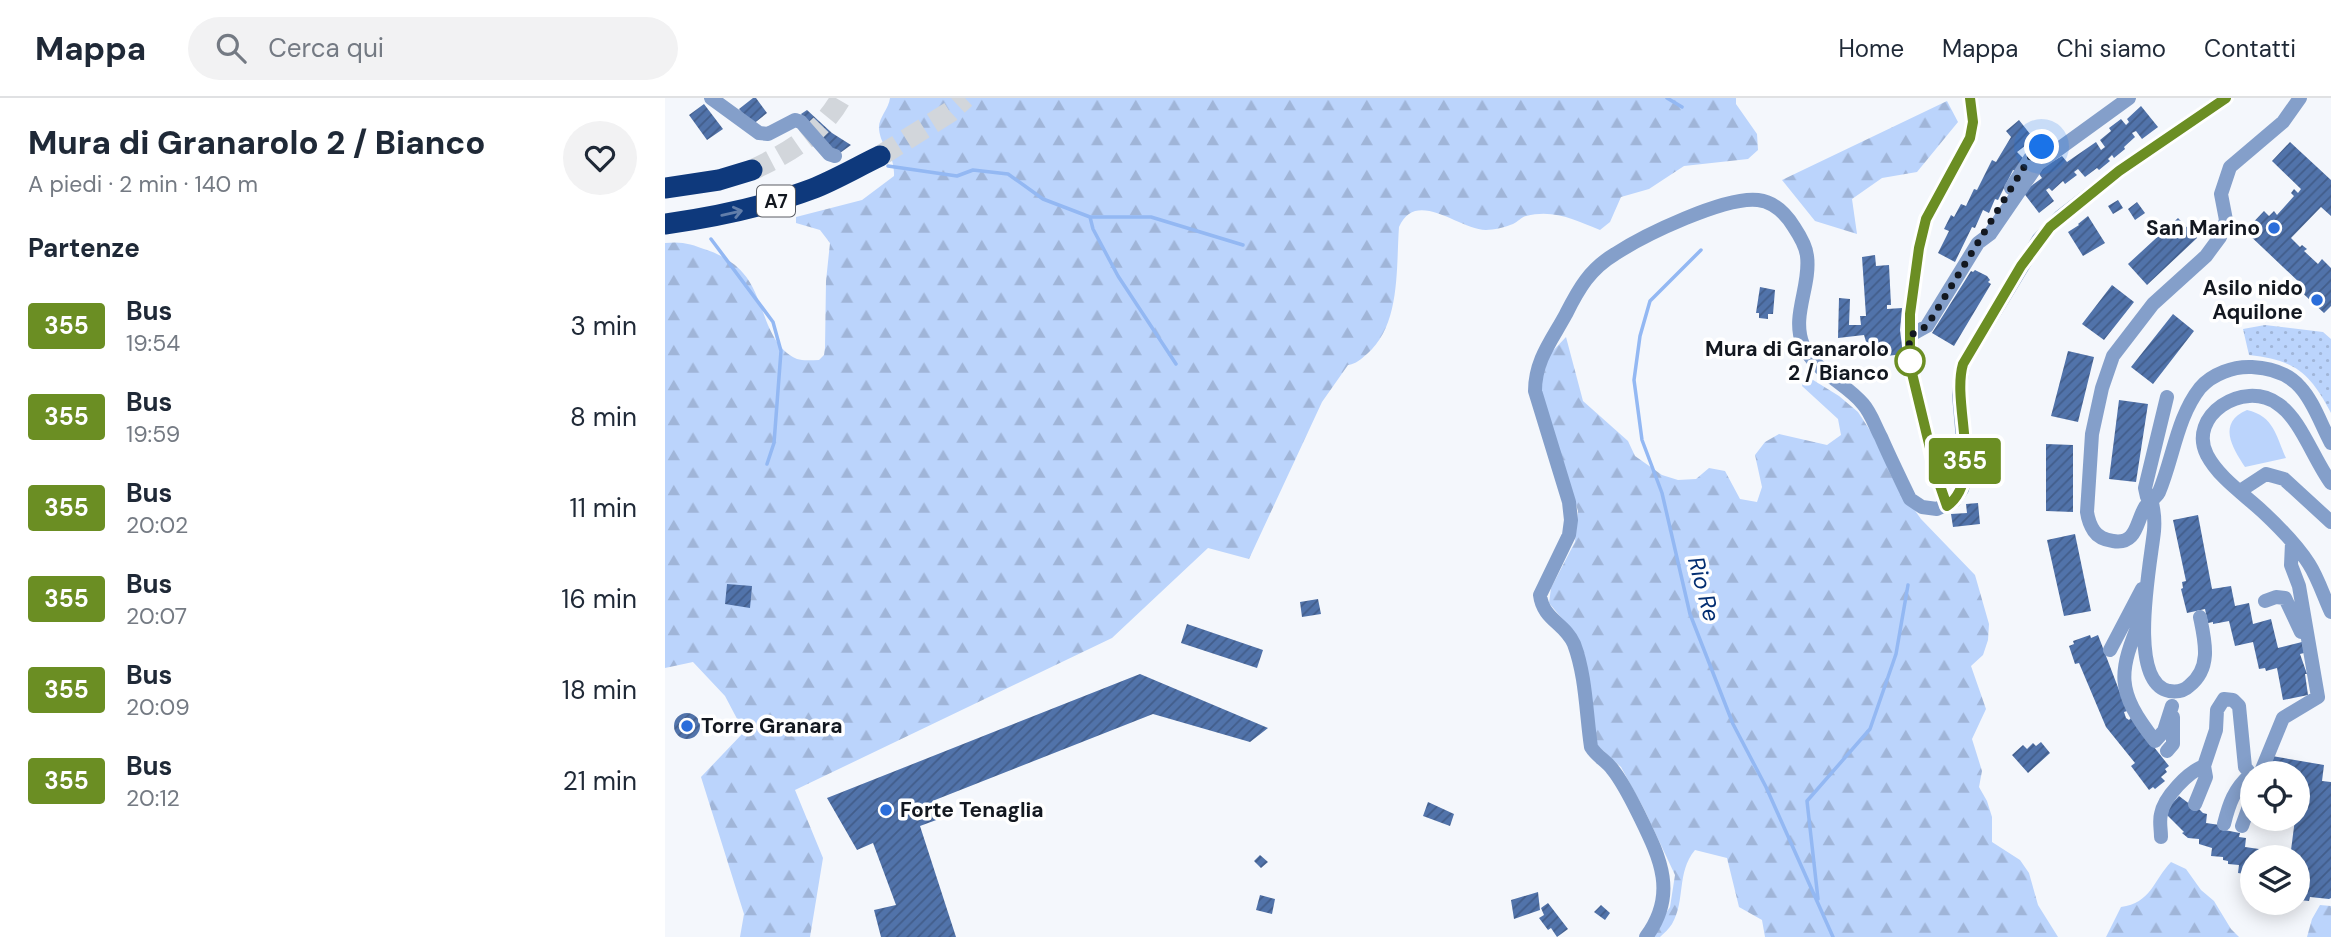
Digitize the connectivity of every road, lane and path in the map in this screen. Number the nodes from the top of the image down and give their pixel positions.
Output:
1 (711, 98) edge
2 (1970, 98) edge
3 (2129, 98) edge
4 (2225, 98) edge
5 (2300, 98) edge
6 (2042, 147) dead end
7 (835, 156) dead end
8 (880, 156) tunnel mouth
9 (752, 170) tunnel mouth
10 (665, 188) edge
11 (665, 224) edge
12 (1978, 243) junction
13 (1909, 336) junction
14 (2167, 397) dead end
15 (2331, 443) edge
16 (2331, 483) edge
17 (2240, 491) junction
18 (2151, 499) junction
19 (1947, 506) junction
20 (2331, 522) edge
21 (2292, 543) junction
22 (2147, 580) junction
23 (2265, 601) dead end
24 (2145, 610) junction
25 (2331, 612) edge
26 (2200, 617) dead end
27 (2309, 644) junction
28 (2110, 650) dead end
29 (2174, 699) junction
30 (2167, 751) dead end
31 (2245, 761) edge
32 (2261, 761) edge
33 (2204, 766) junction
34 (2240, 783) edge
35 (2195, 804) dead end
36 (2224, 824) dead end
37 (2161, 836) dead end
38 (1646, 937) edge

1 - 7 street
2 - 13 street
3 - 12 street
4 - 19 street
5 - 18 street
6 - 12 street
11 -> 8 highway, A7
9 - 10 highway, A7
12 - 13 street
13 - 19 street
14 - 18 street
15 - 18 street
16 - 17 street
17 - 20 street
17 - 21 street
18 - 22 street
19 - 38 street
21 - 25 street
21 - 27 street
22 - 24 street
22 - 28 street
23 - 27 street
24 - 29 street
24 - 29 street
26 - 29 street
27 - 32 street
29 - 30 street
31 - 33 street
33 - 35 street
33 - 37 street
34 - 36 street

